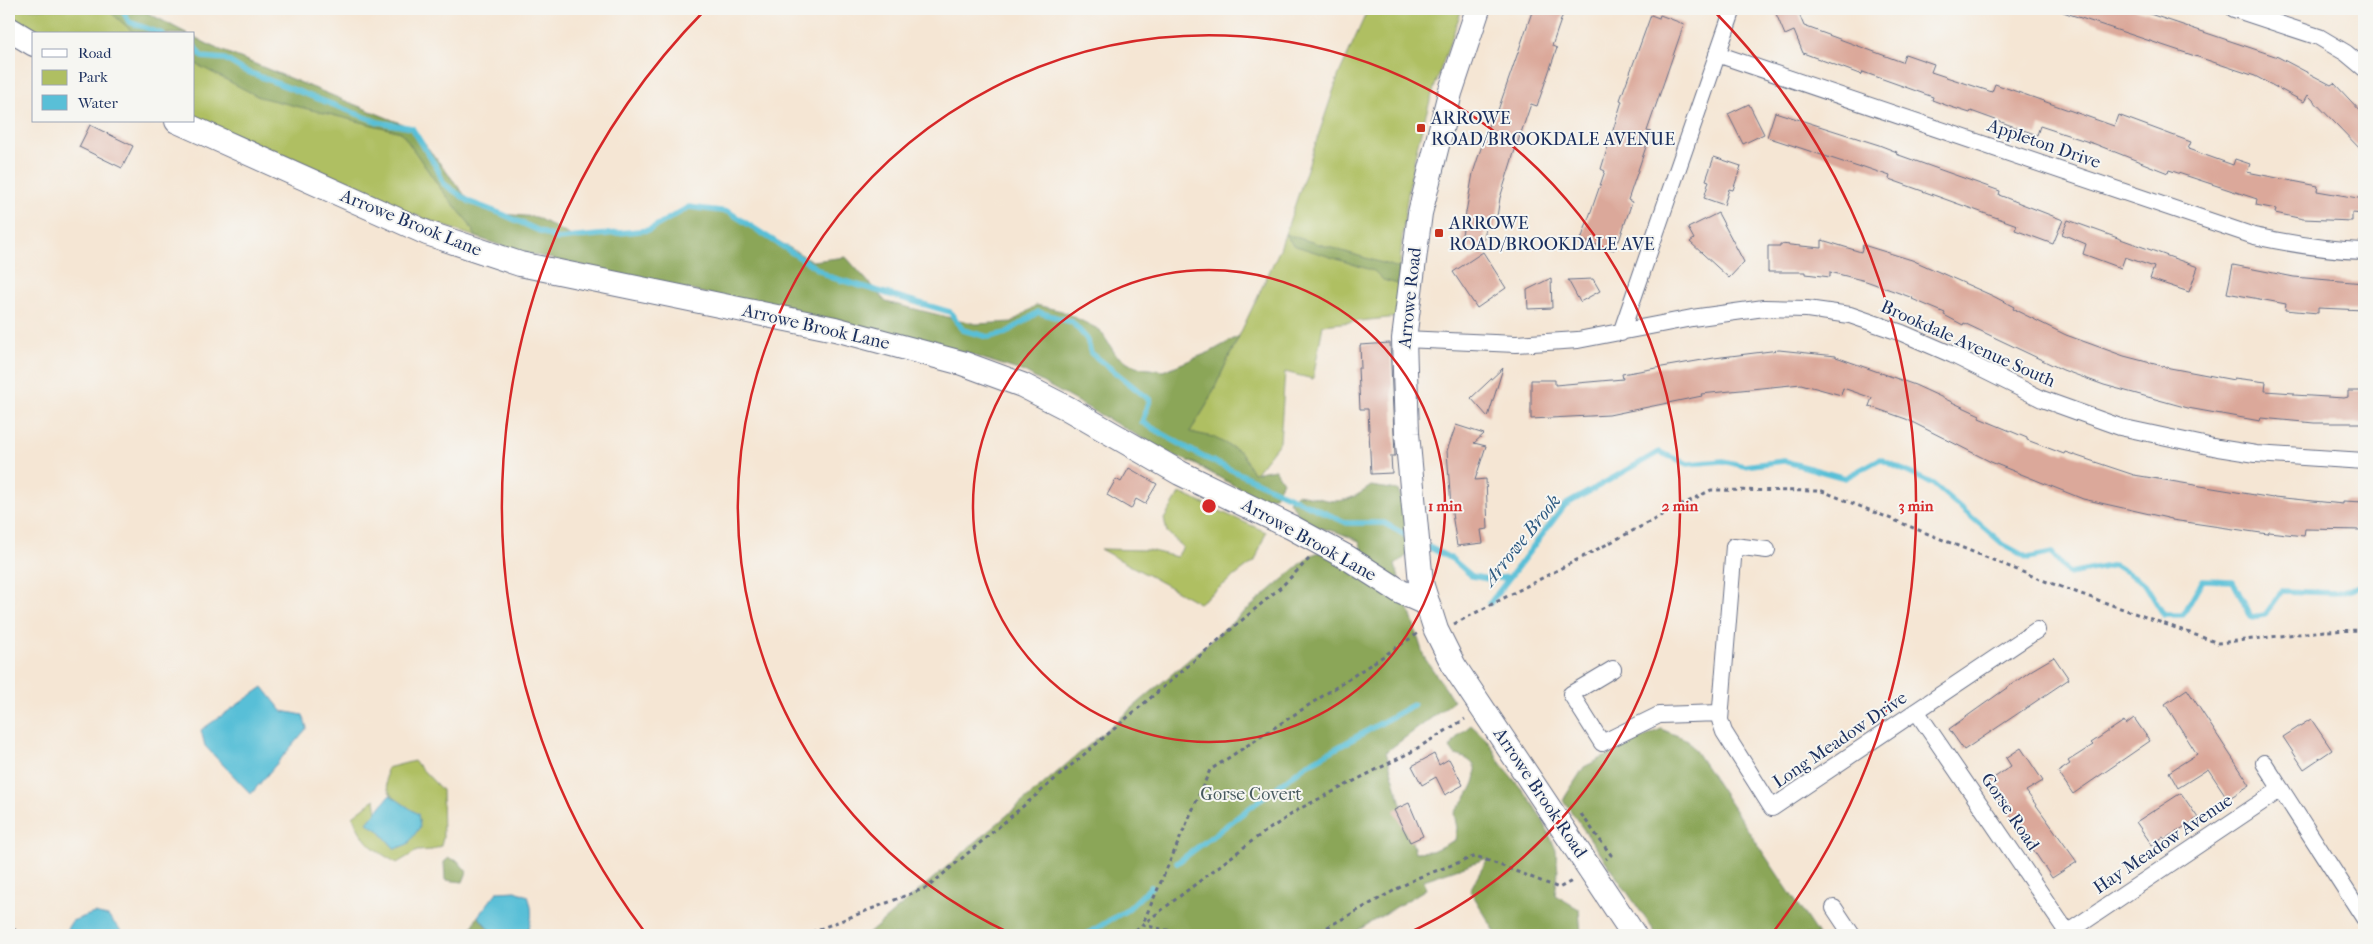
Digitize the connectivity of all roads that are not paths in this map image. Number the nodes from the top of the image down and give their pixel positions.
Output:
1 (1478, 9) edge
2 (1733, 9) edge
3 (2234, 9) edge
4 (9, 29) edge
5 (32, 43) edge
6 (1717, 54) junction
7 (2364, 68) edge
8 (179, 122) edge
9 (2364, 250) edge
10 (1621, 333) junction
11 (1404, 339) junction
12 (2364, 461) edge
13 (1767, 550) dead end
14 (1431, 613) junction
15 (2037, 630) dead end
16 (1452, 642) joint
17 (1613, 669) dead end
18 (1918, 712) junction
19 (1720, 713) junction
20 (2264, 763) dead end
21 (2281, 789) junction
22 (1834, 908) dead end
23 (2364, 918) edge
24 (2067, 934) edge
25 (1634, 935) edge
26 (1852, 935) edge

1 - 11 street, Arrowe Road
2 - 6 street
3 - 7 street
4 - 5 street
6 - 9 street, Appleton Drive
6 - 10 street
8 - 14 street, Arrowe Brook Lane
10 - 11 street, Brookdale Avenue South
10 - 12 street, Brookdale Avenue South
11 - 14 street, Arrowe Road
13 - 19 street, Long Meadow Drive
14 - 16 street, Arrowe Road
15 - 18 street, Long Meadow Drive
16 - 25 street, Arrowe Brook Road
17 - 19 street
18 - 19 street, Long Meadow Drive
18 - 24 street, Gorse Road
20 - 21 street
21 - 23 street
21 - 24 street, Hay Meadow Avenue
22 - 26 street

